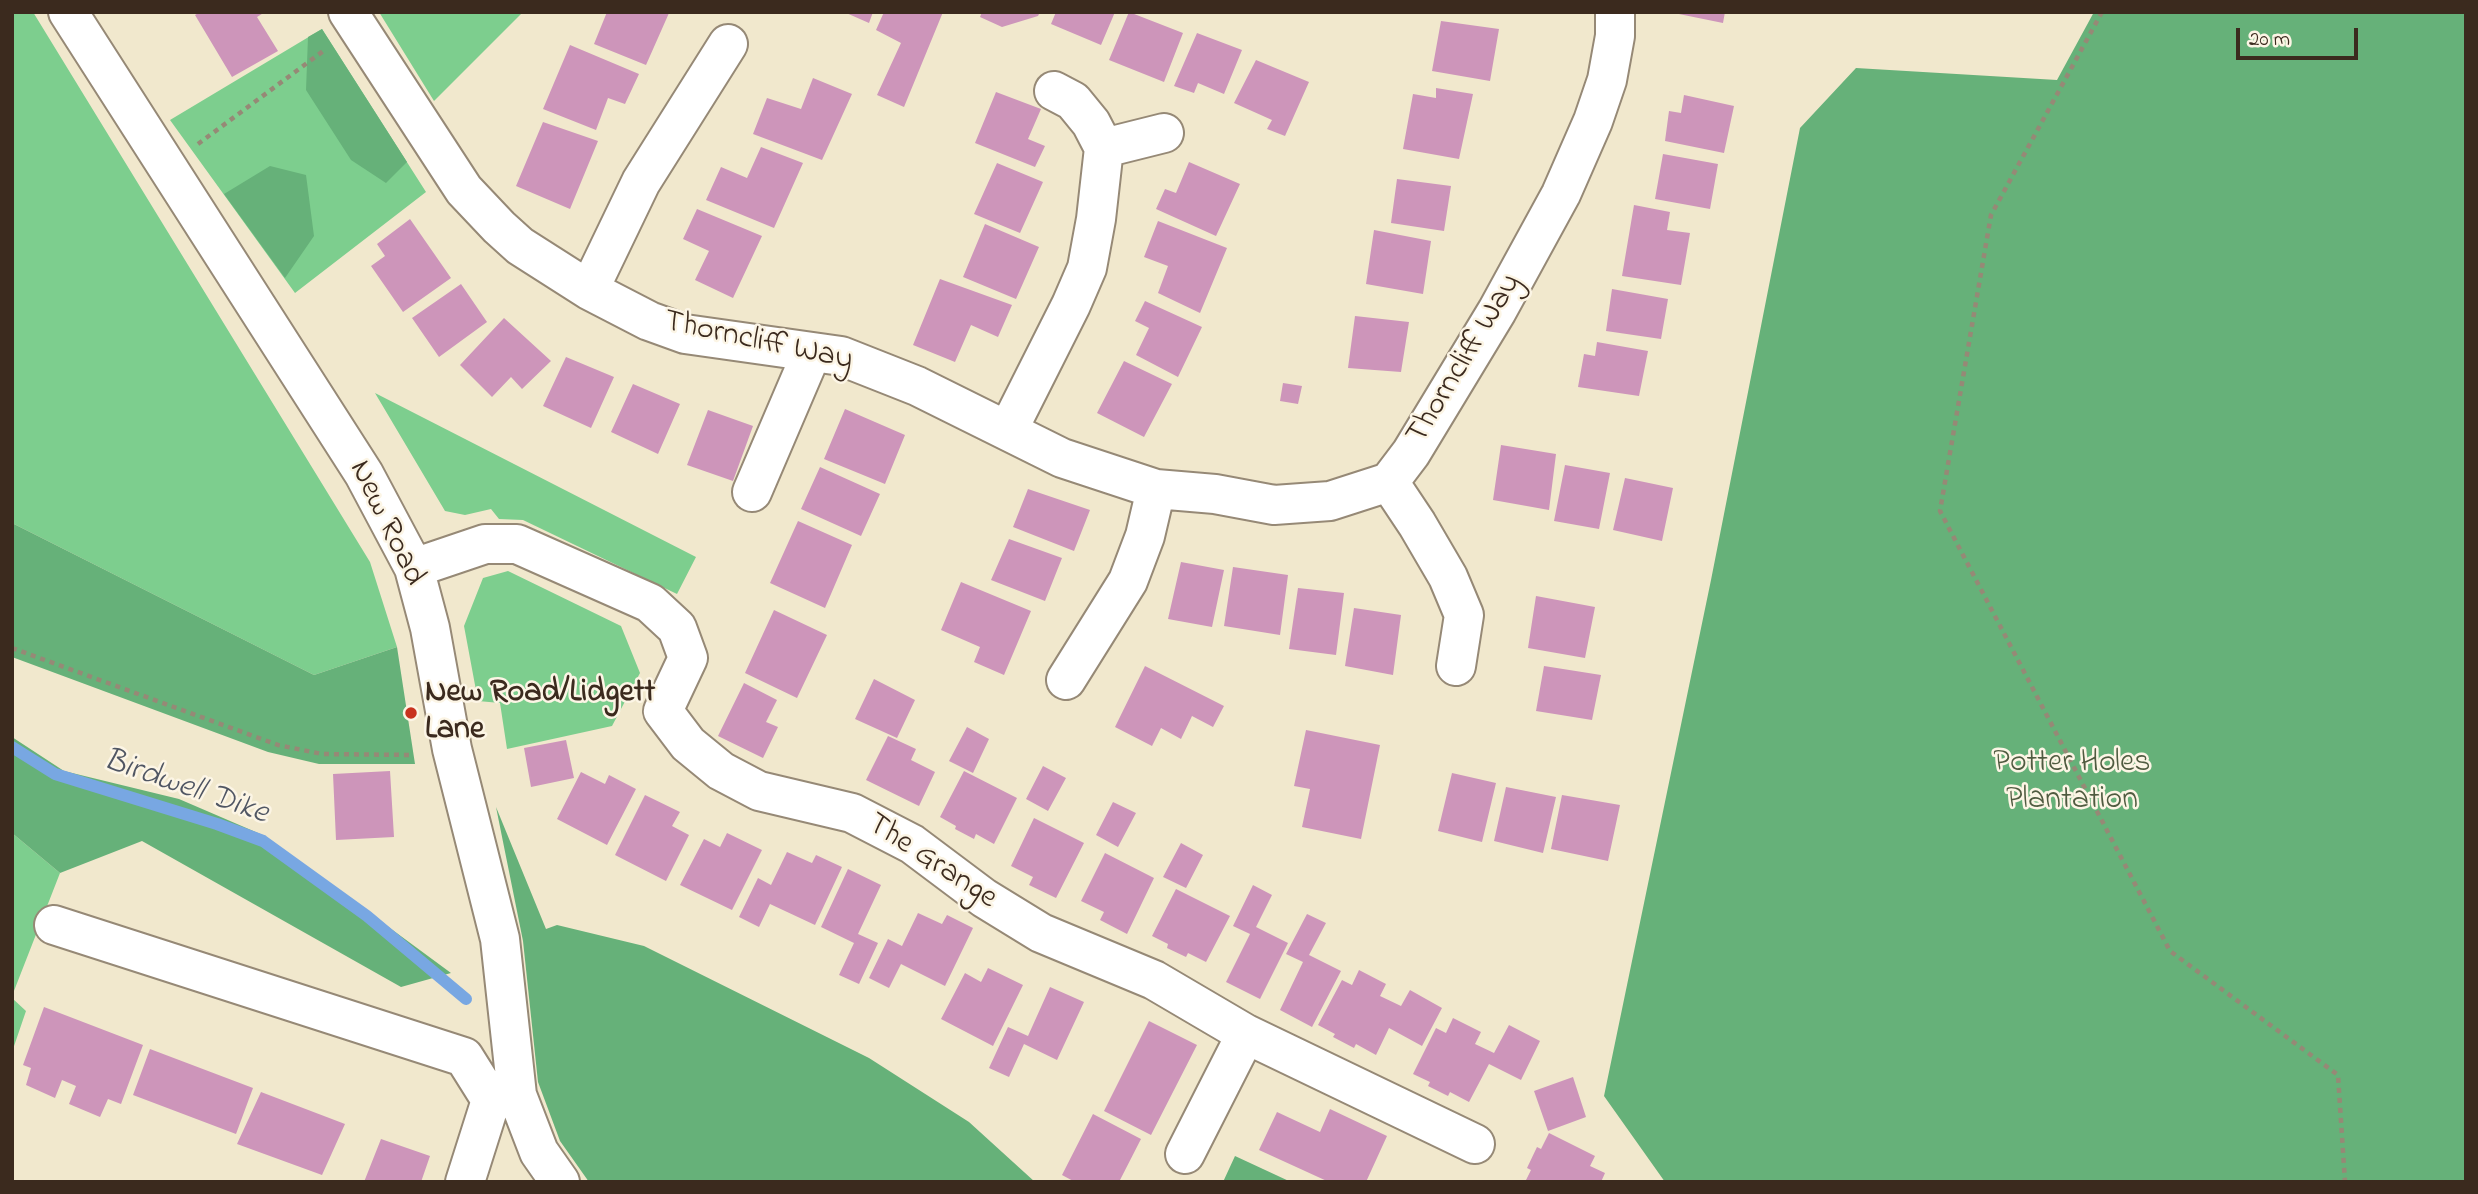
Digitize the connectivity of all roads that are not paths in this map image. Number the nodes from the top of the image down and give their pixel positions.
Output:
1 (68, 12) edge
2 (1615, 12) edge
3 (352, 19) edge
4 (728, 44) dead end
5 (1054, 92) dead end
6 (1164, 134) dead end
7 (1104, 148) junction
8 (589, 290) junction
9 (812, 352) junction
10 (1008, 430) junction
11 (1389, 482) junction
12 (1156, 489) junction
13 (752, 492) dead end
14 (414, 568) junction
15 (1456, 666) dead end
16 (1066, 680) dead end
17 (54, 925) dead end
18 (1246, 1034) junction
19 (504, 1098) junction
20 (1475, 1144) dead end
21 (1185, 1154) dead end
22 (465, 1182) edge
23 (560, 1182) edge

1 - 14 street, New Road
2 - 11 street, Thorncliff Way
3 - 8 street, Thorncliff Way
4 - 8 street
5 - 7 street
6 - 7 street
7 - 10 street
8 - 9 street, Thorncliff Way
9 - 10 street, Thorncliff Way
9 - 13 street
10 - 12 street, Thorncliff Way
11 - 12 street, Thorncliff Way
11 - 15 street
12 - 16 street
14 - 18 street, The Grange
14 - 19 street, New Road
17 - 19 street
18 - 20 street, The Grange
18 - 21 street
19 - 22 street
19 - 23 street, New Road

